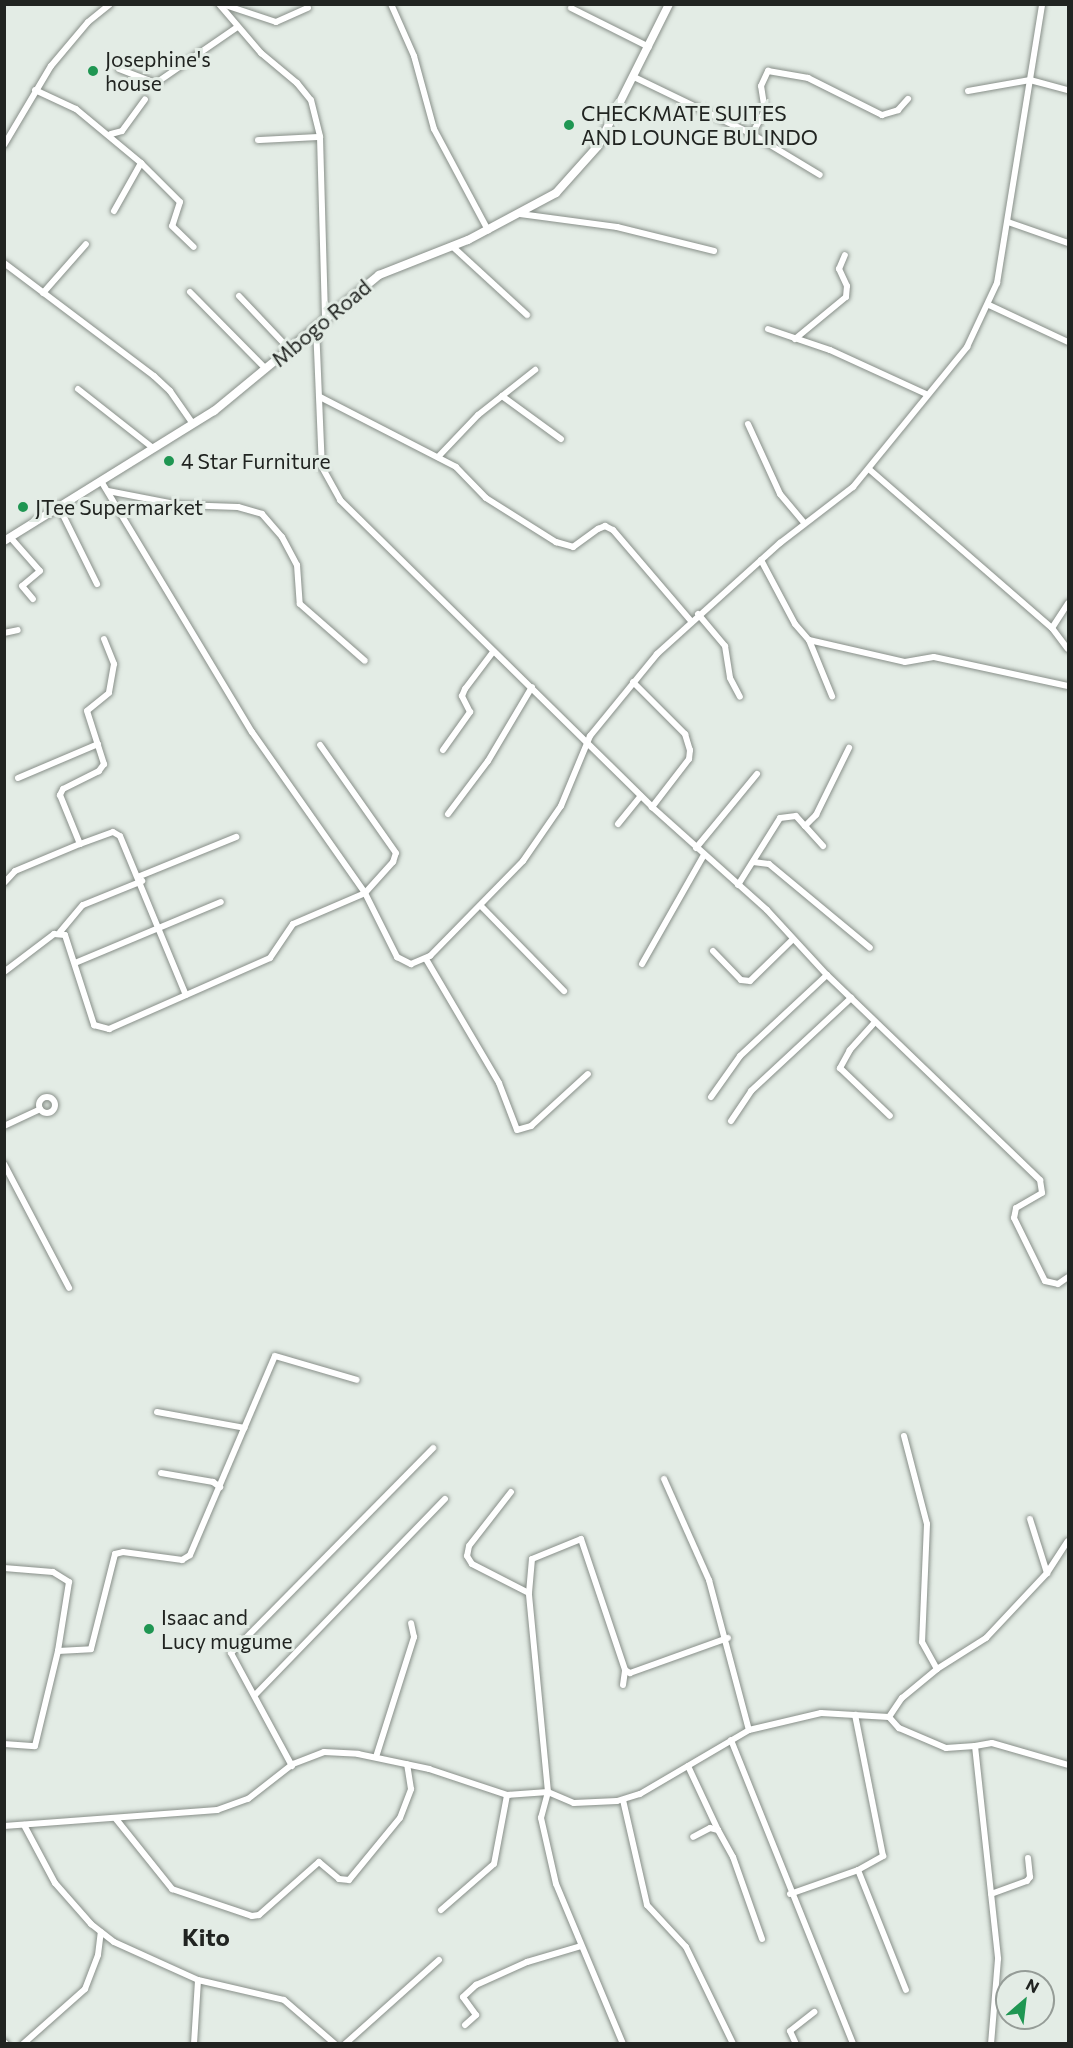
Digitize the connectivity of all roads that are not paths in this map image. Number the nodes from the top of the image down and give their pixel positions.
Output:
1 (110, 4) edge
2 (220, 4) edge
3 (391, 4) edge
4 (669, 4) edge
5 (1042, 4) edge
6 (308, 8) dead end
7 (571, 8) dead end
8 (236, 28) junction
9 (649, 47) junction
10 (119, 69) dead end
11 (634, 77) junction
12 (1030, 80) junction
13 (35, 90) junction
14 (1068, 90) edge
15 (968, 91) dead end
16 (145, 99) dead end
17 (909, 99) dead end
18 (110, 134) junction
19 (752, 134) junction
20 (320, 136) junction
21 (258, 140) dead end
22 (4, 144) edge
23 (141, 163) junction
24 (820, 175) dead end
25 (114, 211) dead end
26 (520, 214) junction
27 (1008, 222) junction
28 (488, 230) junction
29 (1068, 243) edge
30 (86, 244) dead end
31 (452, 246) junction
32 (194, 248) dead end
33 (714, 250) dead end
34 (845, 255) dead end
35 (4, 263) edge
36 (43, 292) junction
37 (190, 292) dead end
38 (239, 296) dead end
39 (989, 305) junction
40 (527, 315) dead end
41 (326, 316) junction
42 (316, 326) junction
43 (768, 329) dead end
44 (795, 339) junction
45 (1068, 342) edge
46 (290, 350) junction
47 (266, 369) junction
48 (535, 370) dead end
49 (78, 389) dead end
50 (926, 394) junction
51 (502, 396) junction
52 (320, 397) junction
53 (193, 424) junction
54 (748, 424) dead end
55 (561, 438) dead end
56 (153, 448) junction
57 (438, 457) junction
58 (870, 470) junction
59 (101, 481) junction
60 (108, 491) junction
61 (59, 507) junction
62 (804, 523) junction
63 (7, 539) edge
64 (761, 560) junction
65 (97, 584) dead end
66 (33, 599) dead end
67 (1068, 603) edge
68 (698, 614) junction
69 (691, 621) junction
70 (1052, 628) junction
71 (18, 630) dead end
72 (4, 633) edge
73 (104, 639) dead end
74 (809, 640) junction
75 (1068, 649) edge
76 (493, 652) junction
77 (365, 661) dead end
78 (633, 682) junction
79 (1068, 686) edge
80 (532, 687) junction
81 (832, 696) dead end
82 (740, 697) dead end
83 (586, 742) junction
84 (98, 744) junction
85 (320, 745) dead end
86 (849, 748) dead end
87 (442, 750) dead end
88 (757, 774) dead end
89 (18, 778) dead end
90 (641, 796) junction
91 (652, 807) junction
92 (448, 814) dead end
93 (618, 824) dead end
94 (805, 826) junction
95 (236, 837) dead end
96 (80, 844) junction
97 (823, 846) dead end
98 (696, 848) junction
99 (704, 855) junction
100 (753, 862) junction
101 (141, 878) junction
102 (4, 883) edge
103 (738, 885) junction
104 (365, 893) junction
105 (221, 902) dead end
106 (481, 906) junction
107 (159, 926) junction
108 (60, 932) junction
109 (793, 939) junction
110 (870, 948) dead end
111 (713, 951) dead end
112 (426, 959) junction
113 (75, 963) junction
114 (642, 964) dead end
115 (4, 972) edge
116 (827, 975) junction
117 (564, 991) dead end
118 (186, 995) junction
119 (851, 998) junction
120 (875, 1022) junction
121 (588, 1074) dead end
122 (711, 1097) dead end
123 (40, 1109) dead end
124 (891, 1116) dead end
125 (731, 1121) dead end
126 (4, 1126) edge
127 (4, 1164) edge
128 (1068, 1277) edge
129 (69, 1288) dead end
130 (357, 1380) dead end
131 (157, 1412) dead end
132 (245, 1428) junction
133 (904, 1436) dead end
134 (433, 1448) dead end
135 (161, 1473) dead end
136 (664, 1479) dead end
137 (220, 1487) junction
138 (511, 1492) dead end
139 (445, 1499) dead end
140 (1030, 1519) dead end
141 (1068, 1541) edge
142 (4, 1568) edge
143 (1047, 1573) junction
144 (529, 1593) junction
145 (411, 1623) dead end
146 (728, 1638) junction
147 (58, 1651) junction
148 (937, 1669) junction
149 (625, 1670) junction
150 (623, 1685) dead end
151 (255, 1695) junction
152 (855, 1715) junction
153 (889, 1717) junction
154 (749, 1730) junction
155 (731, 1740) junction
156 (4, 1744) edge
157 (975, 1746) junction
158 (376, 1757) junction
159 (407, 1764) junction
160 (1068, 1765) edge
161 (292, 1766) junction
162 (688, 1766) junction
163 (548, 1792) junction
164 (507, 1796) junction
165 (623, 1800) junction
166 (116, 1819) junction
167 (24, 1825) junction
168 (4, 1826) edge
169 (718, 1830) junction
170 (693, 1837) dead end
171 (1028, 1858) dead end
172 (858, 1870) junction
173 (790, 1894) junction
174 (991, 1894) junction
175 (441, 1910) dead end
176 (101, 1932) junction
177 (762, 1939) dead end
178 (581, 1946) junction
179 (439, 1960) dead end
180 (198, 1980) junction
181 (906, 1990) dead end
182 (814, 2012) dead end
183 (465, 2025) dead end
184 (619, 2042) edge
185 (23, 2043) edge
186 (194, 2043) edge
187 (335, 2043) edge
188 (345, 2043) edge
189 (733, 2043) edge
190 (796, 2043) edge
191 (853, 2043) edge
192 (991, 2043) edge

1 - 13 street
2 - 6 street
2 - 8 street
3 - 28 street
4 - 9 main road, Mbogo Road
5 - 12 street
7 - 9 street
8 - 10 street
8 - 20 street
9 - 11 main road, Mbogo Road
11 - 19 street
11 - 26 main road, Mbogo Road
12 - 14 street
12 - 15 street
12 - 27 street
13 - 18 street
13 - 22 street
16 - 18 street
17 - 19 street
18 - 23 street
19 - 24 street
20 - 21 street
20 - 41 street
23 - 25 street
23 - 32 street
26 - 28 main road, Mbogo Road
26 - 33 street
27 - 29 street
27 - 39 street
28 - 31 main road, Mbogo Road
30 - 36 street
31 - 40 street
31 - 41 main road, Mbogo Road
34 - 44 street
35 - 36 street
36 - 53 street
37 - 47 street
38 - 46 street
39 - 45 street
39 - 50 street
41 - 42 main road, Mbogo Road
42 - 46 main road, Mbogo Road
42 - 52 street
43 - 44 street
44 - 50 street
46 - 47 main road, Mbogo Road
47 - 53 main road, Mbogo Road
48 - 51 street
49 - 56 street
50 - 58 street
51 - 55 street
51 - 57 street
52 - 57 street
52 - 76 street
53 - 56 main road, Mbogo Road
54 - 62 street
56 - 59 main road, Mbogo Road
57 - 69 street
58 - 62 street
58 - 70 street
59 - 60 street
59 - 61 main road, Mbogo Road
60 - 77 street
60 - 104 street
61 - 63 main road, Mbogo Road
61 - 65 street
62 - 64 street
63 - 66 street
64 - 68 street
64 - 74 street
67 - 70 street
68 - 69 street
68 - 82 street
69 - 78 street
70 - 75 street
71 - 72 street
73 - 84 street
74 - 79 street
74 - 81 street
76 - 80 street
76 - 87 street
78 - 83 street
78 - 91 street
80 - 83 street
80 - 92 street
83 - 90 street
83 - 106 street
84 - 89 street
84 - 96 street
85 - 104 street
86 - 94 street
88 - 98 street
90 - 91 street
90 - 93 street
91 - 98 street
94 - 97 street
94 - 100 street
95 - 101 street
96 - 101 street
96 - 102 street
98 - 99 street
99 - 103 street
99 - 114 street
100 - 103 street
100 - 110 street
101 - 107 street
101 - 108 street
103 - 109 street
104 - 112 street
104 - 118 street
105 - 107 street
106 - 112 street
106 - 117 street
107 - 113 street
107 - 118 street
108 - 113 street
108 - 115 street
109 - 111 street
109 - 116 street
112 - 121 street
113 - 118 street
116 - 119 street
116 - 122 street
119 - 120 street
119 - 125 street
120 - 124 street
120 - 128 street
123 - 126 street
127 - 129 street
130 - 132 street
131 - 132 street
132 - 137 street
133 - 148 street
134 - 151 street
135 - 137 street
136 - 146 street
137 - 147 street
138 - 144 street
139 - 151 street
140 - 143 street
141 - 143 street
142 - 147 street
143 - 148 street
144 - 149 street
144 - 163 street
145 - 158 street
146 - 149 street
146 - 154 street
147 - 156 street
148 - 153 street
149 - 150 street
151 - 161 street
152 - 153 street
152 - 154 street
152 - 172 street
153 - 157 street
154 - 155 street
155 - 162 street
155 - 173 street
157 - 160 street
157 - 174 street
158 - 159 street
158 - 161 street
159 - 164 street
159 - 166 street
161 - 166 street
162 - 165 street
162 - 169 street
163 - 164 street
163 - 165 street
163 - 178 street
164 - 175 street
165 - 189 street
166 - 167 street
167 - 168 street
167 - 176 street
169 - 170 street
169 - 177 street
171 - 174 street
172 - 173 street
172 - 181 street
173 - 191 street
174 - 192 street
176 - 180 street
176 - 185 street
178 - 183 street
178 - 184 street
179 - 188 street
180 - 186 street
180 - 187 street
182 - 190 street

